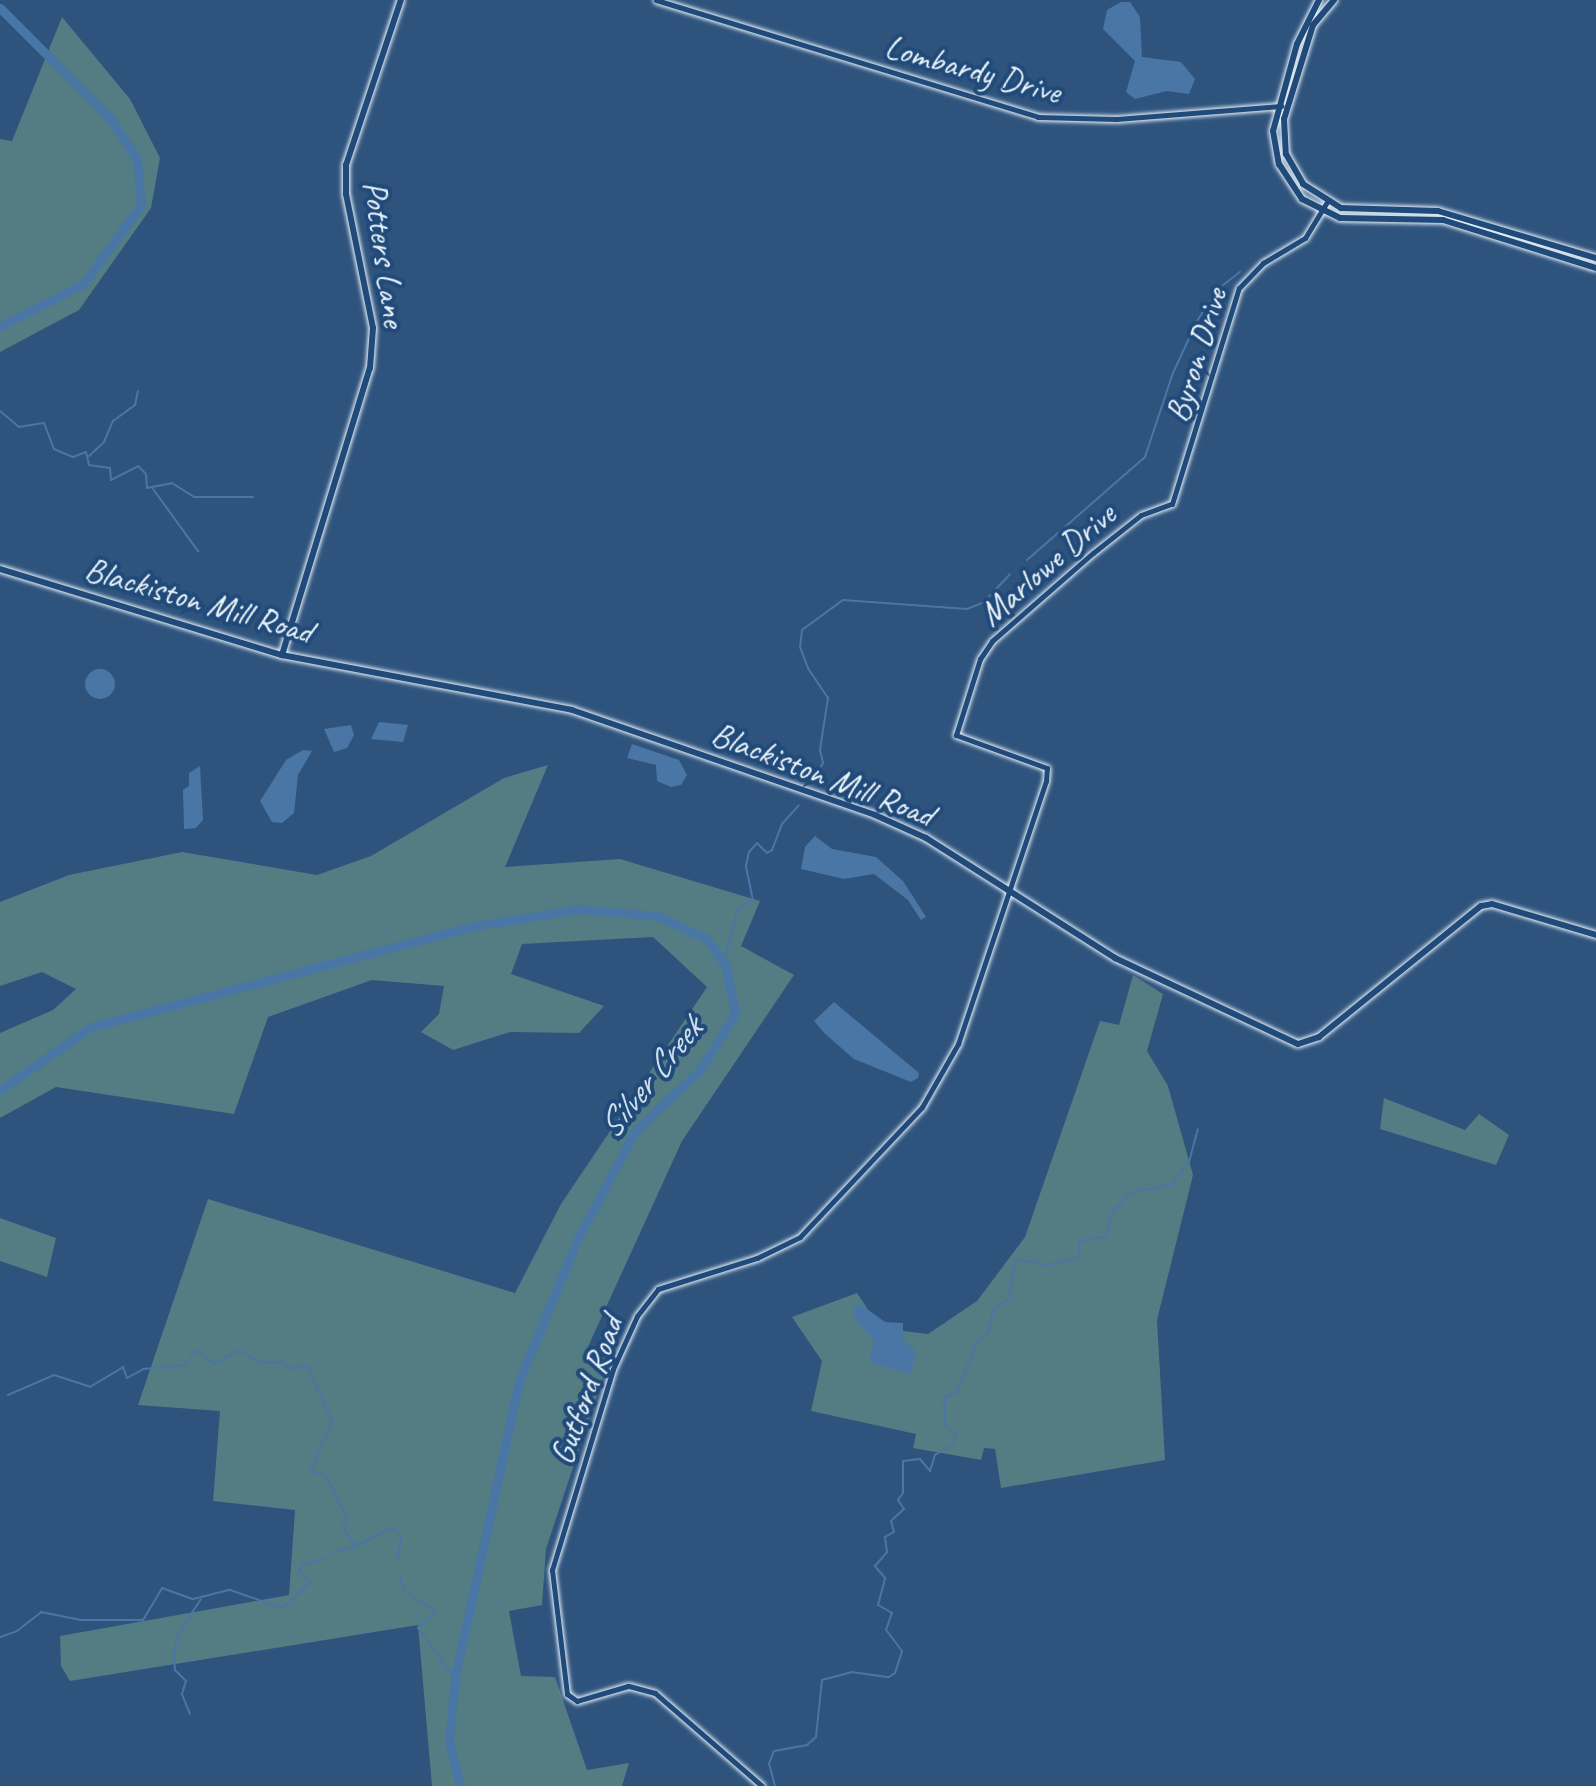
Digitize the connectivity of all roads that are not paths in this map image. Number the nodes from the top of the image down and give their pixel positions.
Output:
1 (401, 0) edge
2 (656, 0) edge
3 (1319, 0) edge
4 (1334, 0) edge
5 (1276, 106) junction
6 (1288, 106) junction
7 (1327, 202) junction
8 (1321, 212) junction
9 (1596, 258) edge
10 (1596, 268) edge
11 (1169, 506) joint
12 (0, 569) edge
13 (282, 655) junction
14 (1008, 893) junction
15 (1596, 935) edge
16 (762, 1786) edge

1 - 13 main road, Potters Lane
2 - 5 street, Lombardy Drive
3 - 5 main road
4 - 6 main road
5 - 6 street, Lombardy Drive
5 - 8 main road
6 - 7 main road
7 - 8 street, Byron Drive
7 - 9 main road
8 - 10 main road
8 - 11 street, Byron Drive
11 - 14 street, Marlowe Drive
12 - 13 main road, Blackiston Mill Road
13 - 14 main road, Blackiston Mill Road
14 - 15 main road, Blackiston Mill Road
14 - 16 street, Gutford Road

